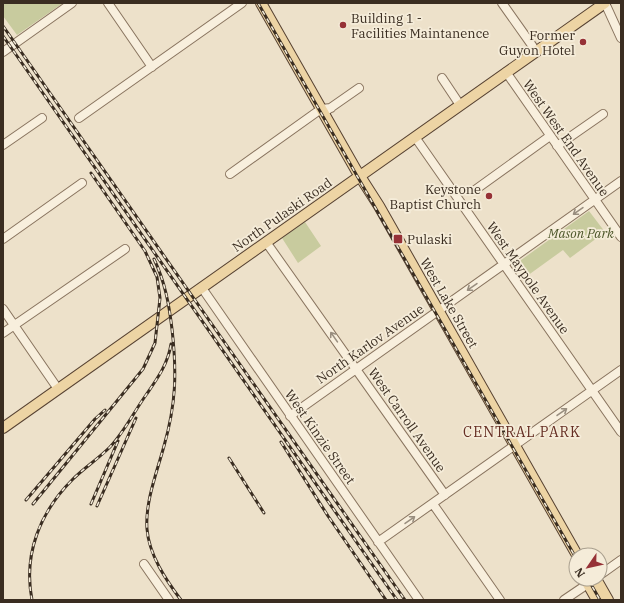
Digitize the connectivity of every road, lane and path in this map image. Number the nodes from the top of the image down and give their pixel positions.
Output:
1 (72, 3) edge
2 (108, 3) edge
3 (242, 3) edge
4 (261, 3) edge
5 (502, 3) edge
6 (605, 3) edge
7 (621, 38) edge
8 (536, 51) junction
9 (3, 52) edge
10 (152, 67) junction
11 (506, 72) junction
12 (442, 78) dead end
13 (359, 88) dead end
14 (460, 105) junction
15 (322, 111) junction
16 (604, 114) dead end
17 (42, 118) dead end
18 (79, 118) dead end
19 (550, 136) junction
20 (415, 137) junction
21 (3, 145) edge
22 (557, 146) junction
23 (230, 174) dead end
24 (360, 176) junction
25 (621, 180) edge
26 (82, 183) dead end
27 (475, 190) dead end
28 (595, 199) junction
29 (621, 237) edge
30 (3, 239) edge
31 (266, 242) junction
32 (125, 248) dead end
33 (504, 264) junction
34 (202, 288) junction
35 (3, 310) edge
36 (438, 310) junction
37 (14, 325) junction
38 (3, 332) edge
39 (356, 369) junction
40 (621, 370) edge
41 (58, 389) junction
42 (592, 391) junction
43 (290, 416) junction
44 (3, 428) edge
45 (621, 432) edge
46 (515, 445) junction
47 (444, 495) junction
48 (433, 504) junction
49 (378, 542) junction
50 (572, 547) edge
51 (577, 547) edge
52 (568, 548) edge
53 (621, 560) edge
54 (144, 564) dead end
55 (608, 569) edge
56 (581, 587) edge
57 (594, 587) edge
58 (596, 587) edge
59 (598, 587) edge
60 (170, 600) edge
61 (419, 600) edge
62 (500, 600) edge
63 (564, 600) edge
64 (597, 600) edge
65 (603, 600) edge
66 (608, 600) edge

1 - 9 street
2 - 10 street
3 - 10 street
4 - 15 main road, West Lake Street
5 - 8 street
6 - 7 street
6 - 8 main road, North Pulaski Road
8 - 11 main road, North Pulaski Road
10 - 18 street
11 - 14 main road, North Pulaski Road
11 - 19 street, West West End Avenue
12 - 14 street
13 - 15 street
14 - 20 main road, North Pulaski Road
15 - 23 street
15 - 24 main road, West Lake Street
16 - 22 street
17 - 21 street
19 - 22 street, West West End Avenue
19 - 27 street
20 - 24 main road, North Pulaski Road
20 - 33 street, West Maypole Avenue
22 - 28 street, West West End Avenue
24 - 31 main road, North Pulaski Road
24 - 36 main road, West Lake Street
25 - 28 street, North Karlov Avenue
26 - 30 street
28 - 29 street, West West End Avenue
28 -> 33 street, North Karlov Avenue
31 - 34 main road, North Pulaski Road
39 -> 31 street, West Carroll Avenue
32 - 37 street
33 -> 36 street, North Karlov Avenue
33 - 42 street, West Maypole Avenue
34 - 41 main road, North Pulaski Road
34 - 43 street, West Kinzie Street
35 - 37 street
36 - 39 street, North Karlov Avenue
36 - 46 main road, West Lake Street
37 - 38 street
37 - 41 street
39 - 43 street, North Karlov Avenue
39 - 47 street, West Carroll Avenue
40 - 42 street
41 - 44 main road, North Pulaski Road
42 - 45 street, West Maypole Avenue
46 -> 42 street
43 - 49 street, West Kinzie Street
46 - 47 street
46 - 50 main road, West Lake Street
46 - 51 main road, West Lake Street
46 - 52 main road, West Lake Street
47 - 48 street
49 -> 48 street
48 - 62 street
49 - 61 street, West Kinzie Street
53 - 55 street
54 - 60 street
56 - 63 street
57 - 64 main road
58 - 65 main road
59 - 66 main road

